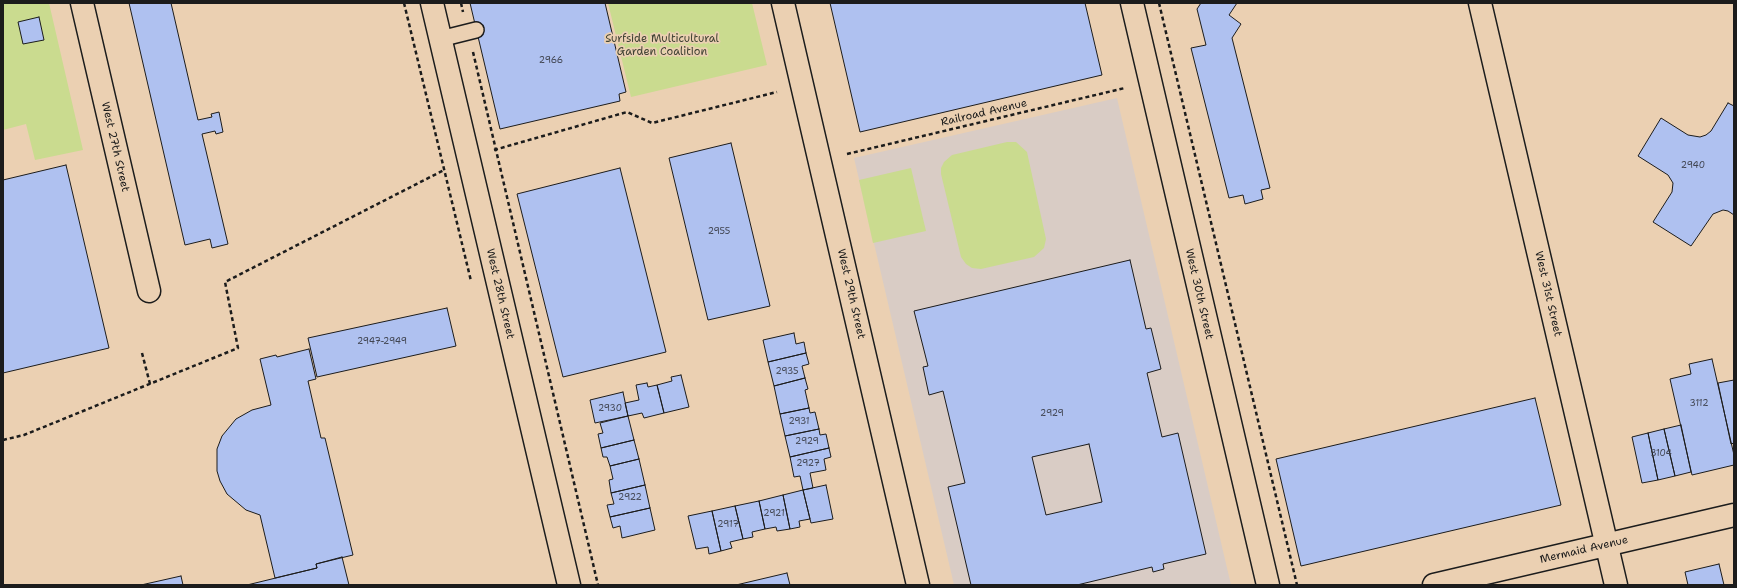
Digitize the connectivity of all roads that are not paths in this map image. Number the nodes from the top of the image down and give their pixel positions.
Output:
1 (82, 3) edge
2 (432, 3) edge
3 (783, 3) edge
4 (1132, 3) edge
5 (1480, 3) edge
6 (472, 31) road end
7 (440, 39) junction
8 (149, 291) dead end
9 (1734, 515) edge
10 (1607, 544) junction
11 (569, 585) edge
12 (918, 585) edge
13 (1268, 585) edge
14 (1434, 585) edge
15 (1616, 585) edge

1 - 8 street, West 27th Street
2 - 7 street, West 28th Street
3 - 12 street, West 29th Street
4 - 13 street, West 30th Street
5 - 10 street, West 31st Street
6 - 7 lane
7 - 11 street, West 28th Street
9 - 10 street, Mermaid Avenue
10 - 14 street, Mermaid Avenue
10 - 15 street, West 31st Street

